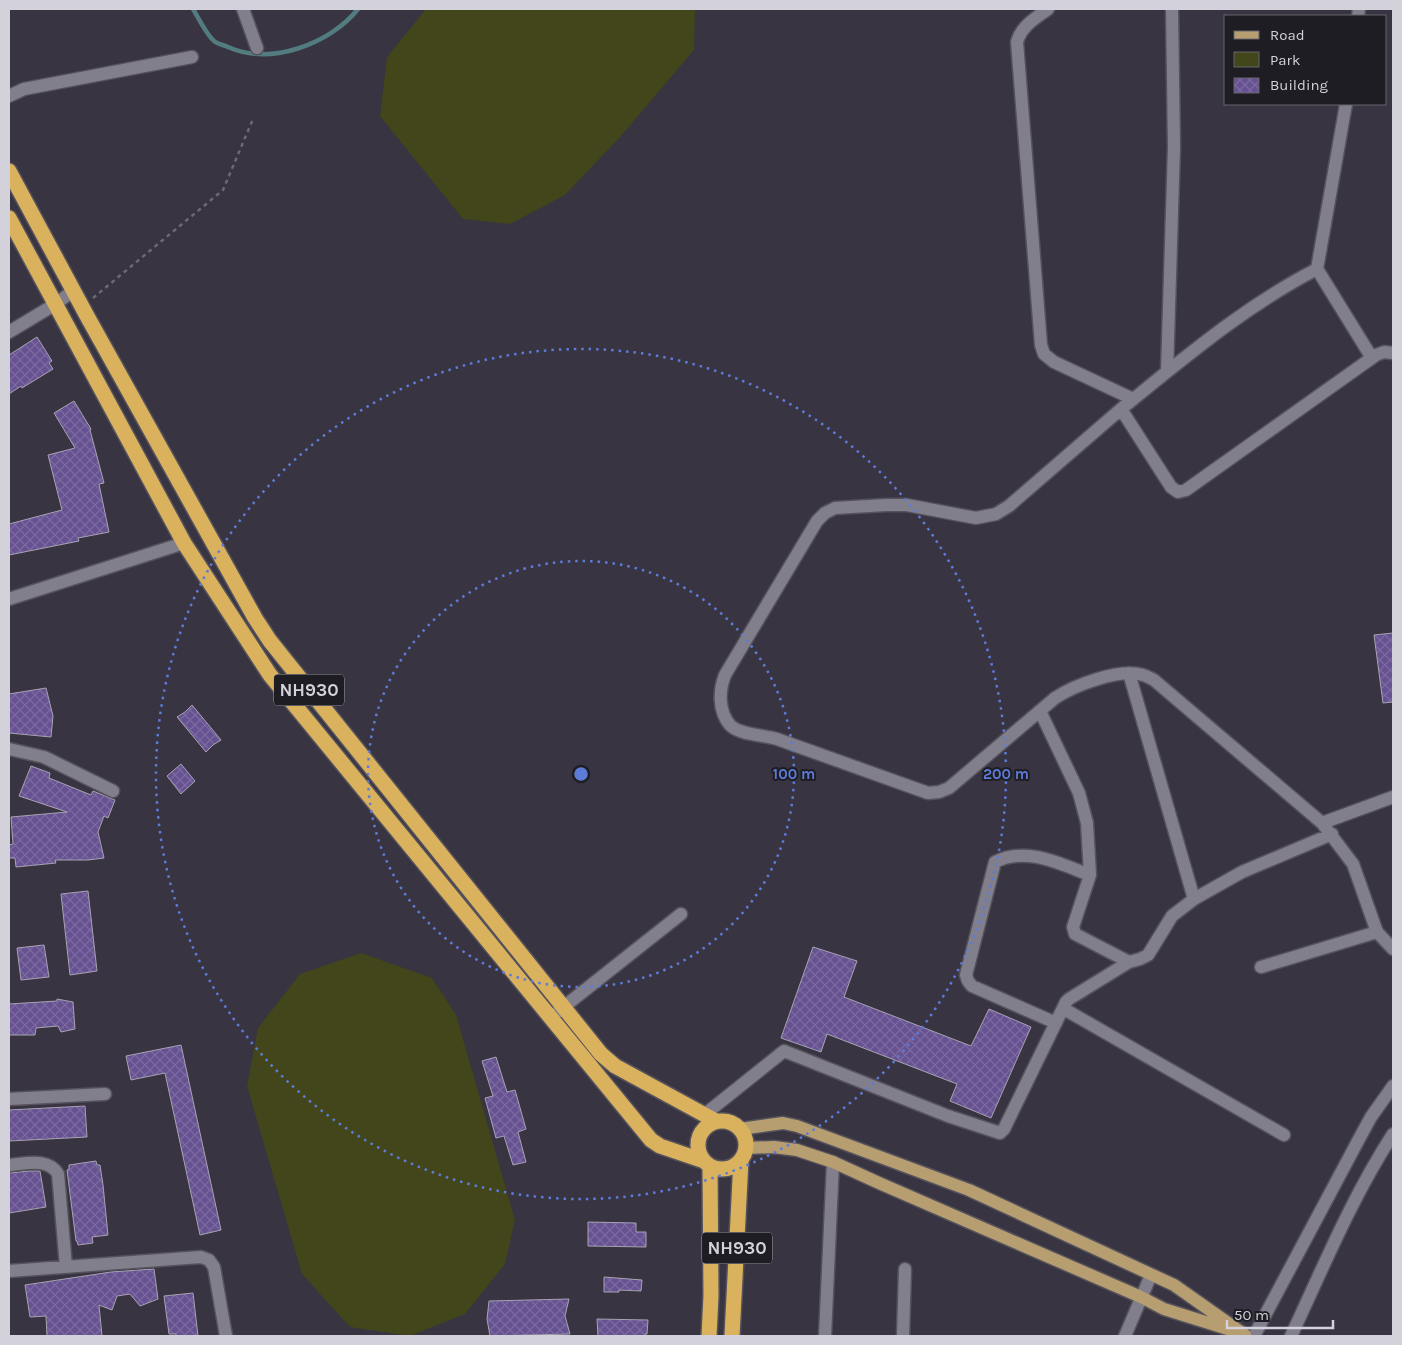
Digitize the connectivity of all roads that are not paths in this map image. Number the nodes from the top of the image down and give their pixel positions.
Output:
1 (243, 9) edge
2 (1048, 9) edge
3 (1172, 9) edge
4 (257, 48) dead end
5 (192, 57) dead end
6 (9, 96) edge
7 (1346, 105) edge
8 (9, 171) edge
9 (9, 218) edge
10 (1316, 269) junction
11 (73, 291) junction
12 (54, 305) junction
13 (9, 332) edge
14 (1393, 353) edge
15 (1372, 358) junction
16 (1167, 372) junction
17 (1133, 399) junction
18 (1121, 409) junction
19 (184, 543) junction
20 (9, 599) edge
21 (1129, 673) junction
22 (1040, 711) junction
23 (9, 749) edge
24 (113, 790) dead end
25 (1393, 797) edge
26 (1322, 824) junction
27 (1332, 834) junction
28 (1090, 875) junction
29 (1194, 899) junction
30 (681, 914) dead end
31 (1377, 932) junction
32 (1393, 949) edge
33 (1129, 962) junction
34 (1261, 968) dead end
35 (563, 1007) junction
36 (1064, 1009) junction
37 (550, 1018) junction
38 (1056, 1024) junction
39 (1393, 1086) edge
40 (105, 1094) dead end
41 (9, 1099) edge
42 (710, 1118) junction
43 (740, 1129) junction
44 (1393, 1134) edge
45 (1284, 1135) dead end
46 (743, 1154) junction
47 (833, 1162) junction
48 (707, 1164) junction
49 (9, 1165) edge
50 (66, 1267) junction
51 (905, 1268) dead end
52 (9, 1271) edge
53 (1151, 1275) junction
54 (1141, 1297) junction
55 (226, 1336) edge
56 (709, 1336) edge
57 (732, 1336) edge
58 (825, 1336) edge
59 (903, 1336) edge
60 (1125, 1336) edge
61 (1250, 1336) edge
62 (1291, 1336) edge

1 - 4 street
2 - 17 street
3 - 16 street
5 - 6 street
7 - 10 street
8 - 11 highway, NH930
9 - 12 highway, NH930
10 - 15 street
10 - 16 street
11 - 12 street
11 - 35 highway, NH930
12 - 13 street
12 - 19 highway, NH930
14 - 15 street
15 - 18 street
16 - 17 street
17 - 18 street
18 - 22 street
19 - 20 street
19 - 37 highway, NH930
21 - 22 street
21 - 26 street
21 - 29 street
22 - 28 street
23 - 24 street
25 - 26 street
26 - 27 street
27 - 29 street
27 - 31 street
28 - 33 street
28 - 38 street
29 - 33 street
30 - 35 street
31 - 32 street
31 - 34 street
33 - 36 street
35 - 37 street
35 - 42 highway, NH930
36 - 38 street
36 - 45 street
37 - 48 highway, NH930
38 - 42 street
39 - 61 street
40 - 41 street
42 - 43 highway, NH930
42 - 48 highway, NH930
43 - 46 highway, NH930
43 - 53 main road
44 - 62 street
46 - 47 main road
46 - 48 highway, NH930
46 - 57 highway, NH930
47 - 54 main road
47 - 58 street
48 - 56 highway, NH930
49 - 50 street
50 - 52 street
50 - 55 street
51 - 59 street
53 - 54 street
53 - 61 main road
54 - 60 street
54 - 61 main road

